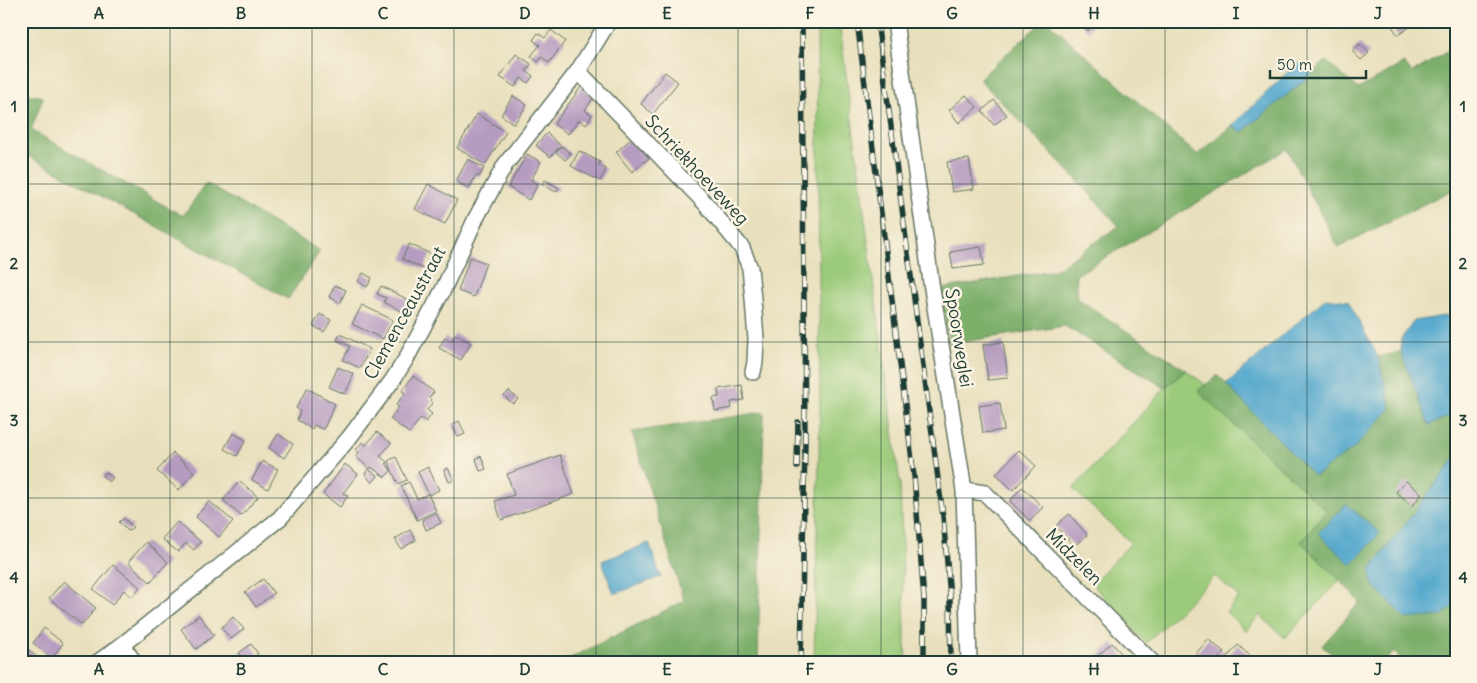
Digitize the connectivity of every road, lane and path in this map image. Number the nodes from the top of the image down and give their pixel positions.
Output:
1 (609, 21) edge
2 (895, 21) edge
3 (578, 71) junction
4 (753, 372) dead end
5 (964, 490) junction
6 (122, 645) junction
7 (98, 662) edge
8 (134, 662) edge
9 (969, 662) edge
10 (1152, 662) edge

1 - 3 street, Clemenceaustraat
2 - 5 street, Spoorweglei
3 - 4 street, Schriekhoeveweg
3 - 6 street, Clemenceaustraat
5 - 9 street, Spoorweglei
5 - 10 street, Midzelen
6 - 7 street, Clemenceaustraat
6 - 8 street

